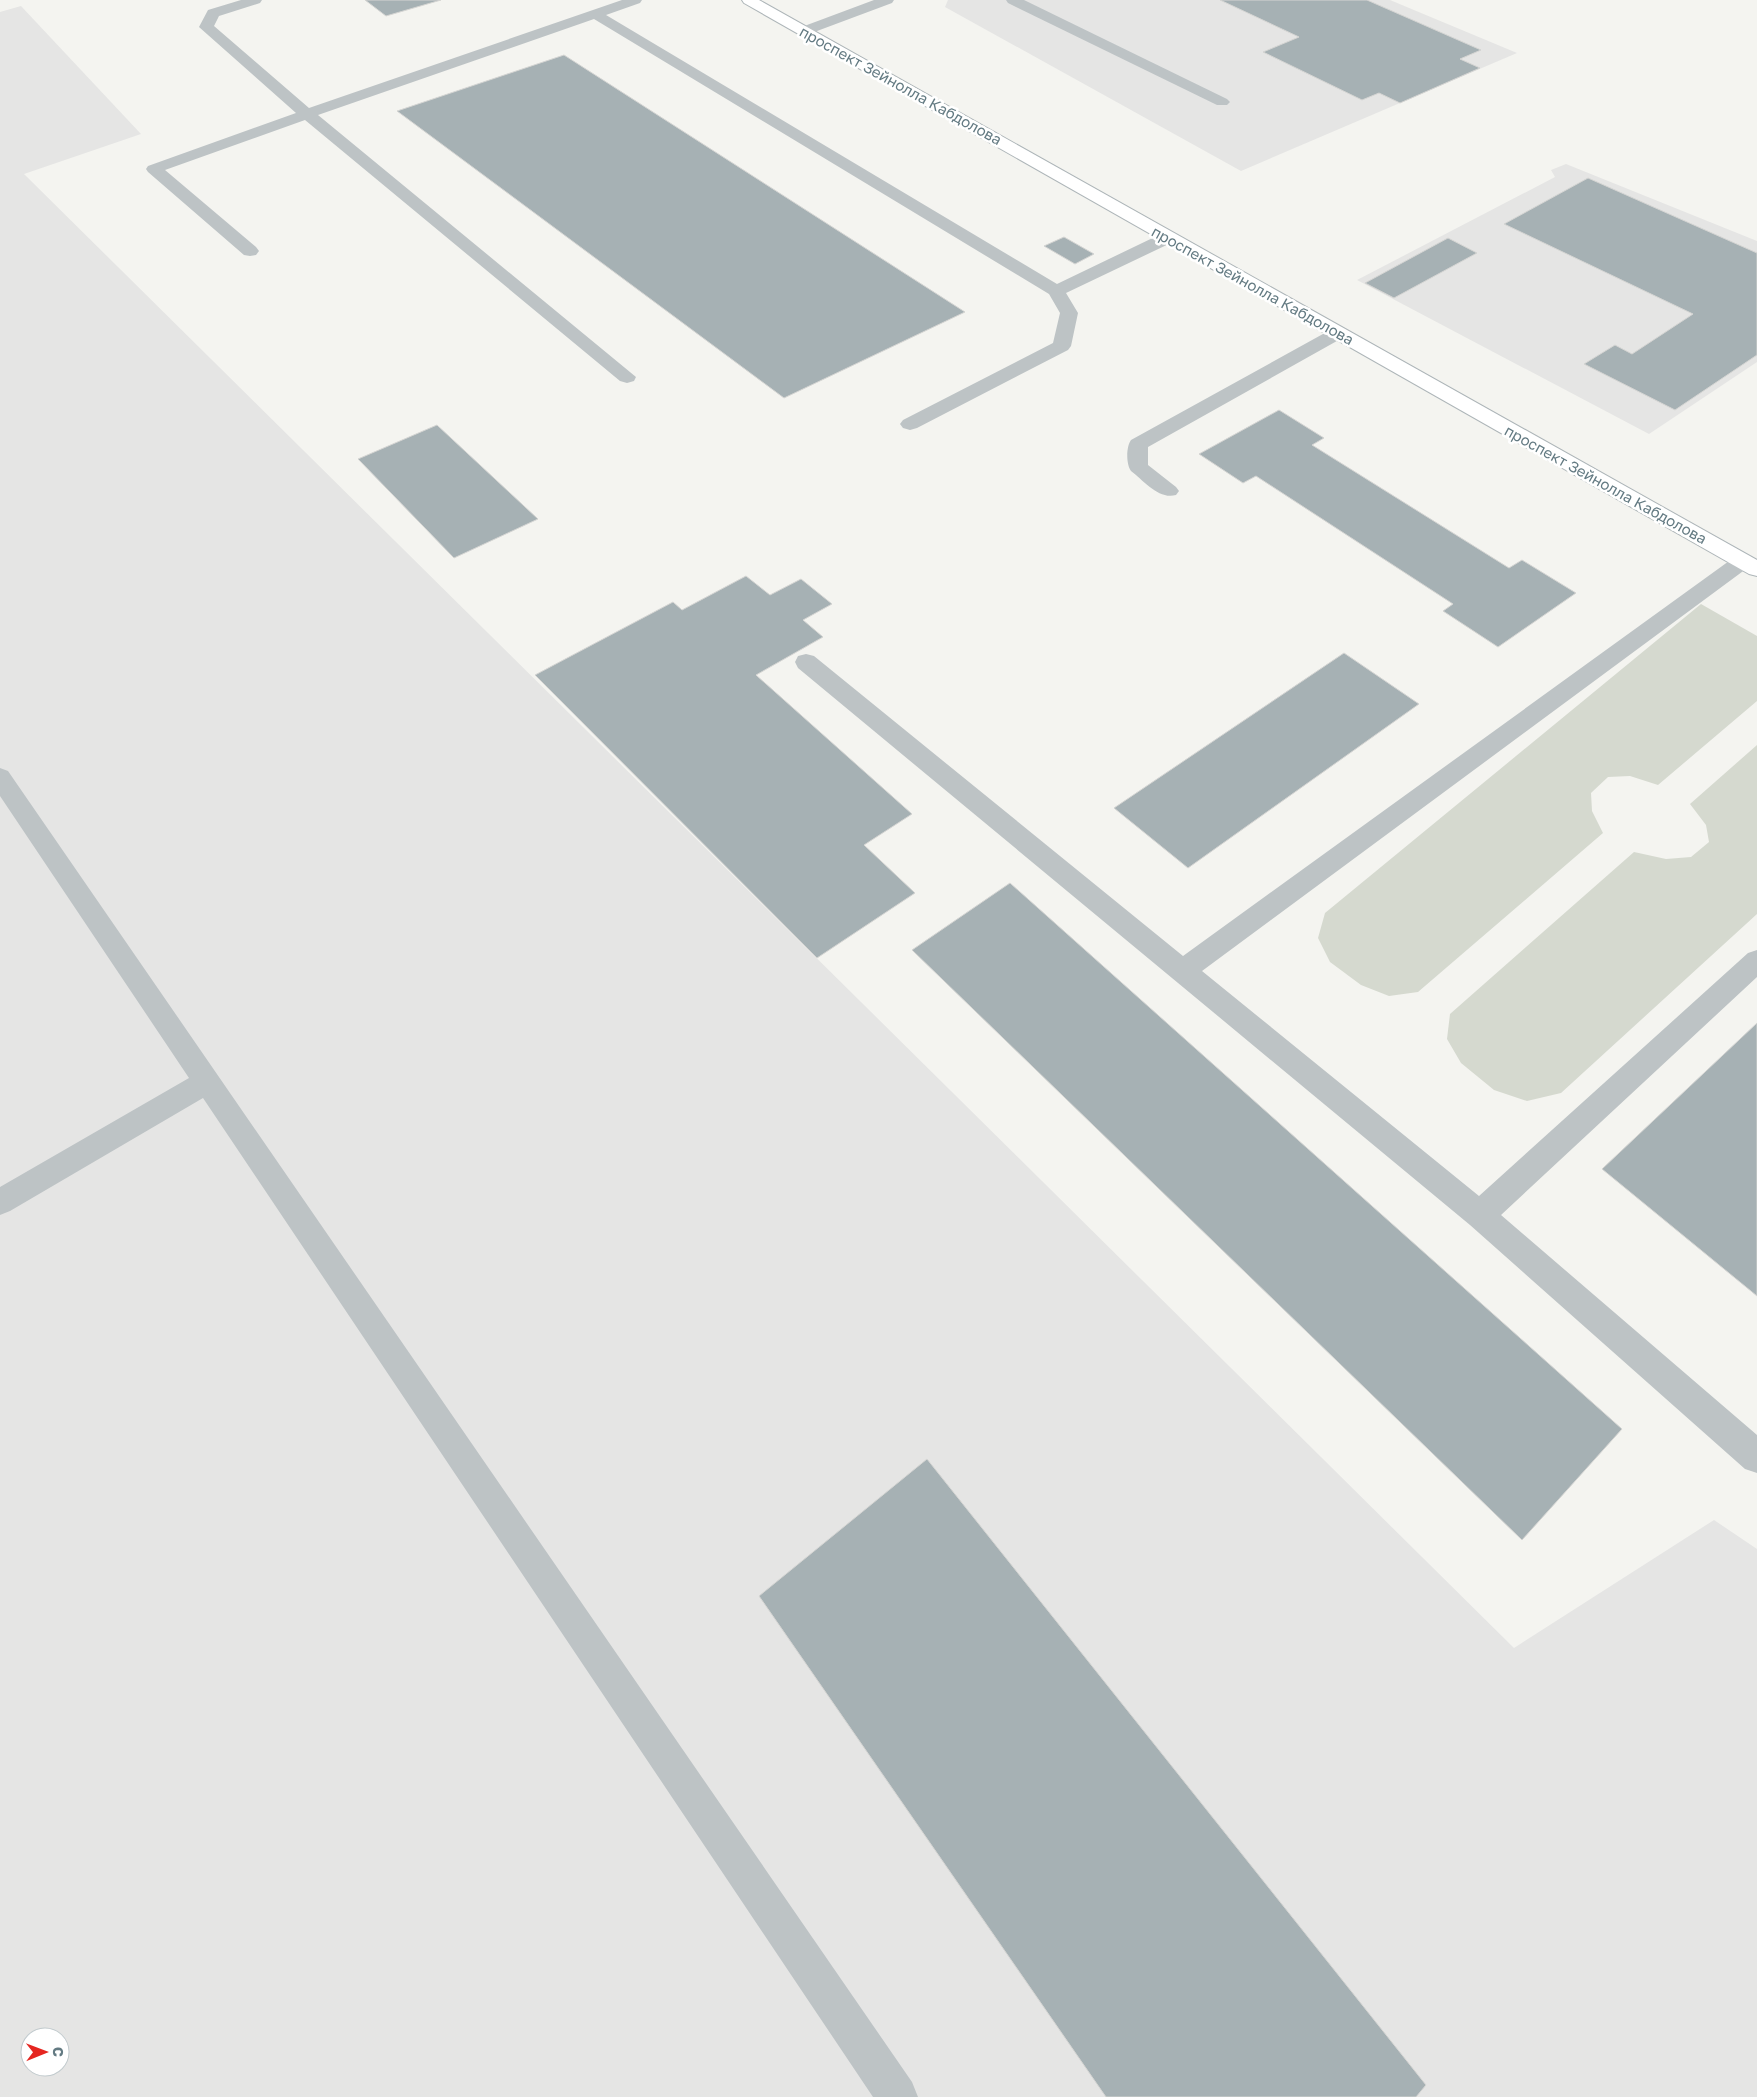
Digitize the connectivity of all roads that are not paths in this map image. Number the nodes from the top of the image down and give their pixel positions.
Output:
1 (256, 0) edge
2 (635, 0) edge
3 (749, 0) edge
4 (887, 0) edge
5 (1013, 0) edge
6 (595, 14) junction
7 (804, 31) junction
8 (1222, 102) dead end
9 (307, 114) junction
10 (1169, 237) junction
11 (250, 251) dead end
12 (1056, 291) junction
13 (1338, 333) junction
14 (627, 376) dead end
15 (910, 424) dead end
16 (1169, 491) dead end
17 (1750, 565) edge
18 (806, 662) dead end
19 (0, 777) edge
20 (1757, 961) edge
21 (1182, 971) junction
22 (208, 1081) junction
23 (0, 1202) edge
24 (1480, 1215) junction
25 (1757, 1457) edge
26 (897, 2097) edge

1 - 9 lane
2 - 6 lane
3 - 7 main road, проспект Зейнолла Кабдолова
4 - 7 lane
5 - 8 lane
6 - 9 lane
6 - 12 lane
7 - 10 main road, проспект Зейнолла Кабдолова
9 - 11 lane
9 - 14 lane
10 - 12 lane
10 - 13 main road, проспект Зейнолла Кабдолова
12 - 15 lane
13 - 16 lane
13 - 17 main road, проспект Зейнолла Кабдолова
17 - 21 lane
18 - 21 lane
19 - 22 lane
20 - 24 lane
21 - 24 lane
22 - 23 lane
22 - 26 lane
24 - 25 lane

